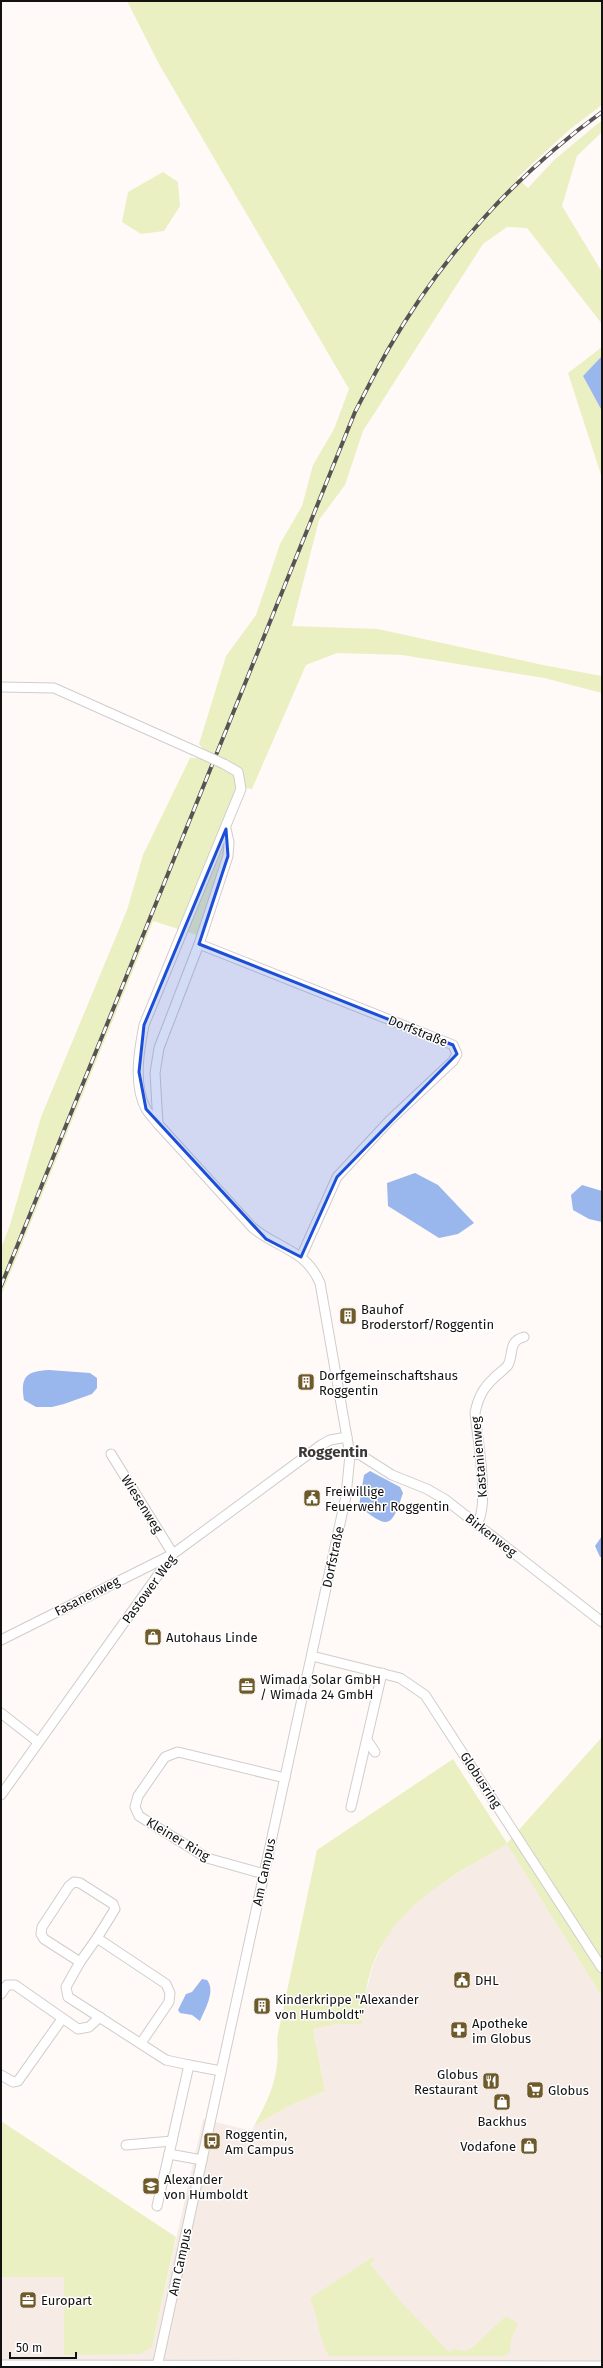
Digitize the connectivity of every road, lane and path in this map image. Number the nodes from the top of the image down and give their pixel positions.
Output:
1 (1, 687) edge
2 (226, 829) junction
3 (199, 944) junction
4 (158, 1124) junction
5 (301, 1257) junction
6 (524, 1337) dead end
7 (347, 1437) junction
8 (111, 1454) dead end
9 (350, 1455) junction
10 (477, 1523) junction
11 (173, 1554) junction
12 (602, 1622) edge
13 (1, 1640) edge
14 (312, 1656) junction
15 (309, 1672) joint
16 (382, 1673) junction
17 (1, 1713) edge
18 (367, 1740) junction
19 (38, 1742) junction
20 (375, 1752) dead end
21 (285, 1778) junction
22 (1, 1795) edge
23 (351, 1807) dead end
24 (264, 1874) junction
25 (97, 1938) junction
26 (80, 1962) junction
27 (602, 1968) edge
28 (1, 1994) edge
29 (100, 2017) junction
30 (62, 2019) junction
31 (141, 2043) junction
32 (189, 2065) junction
33 (221, 2071) junction
34 (1, 2075) edge
35 (172, 2142) junction
36 (126, 2145) dead end
37 (169, 2154) junction
38 (202, 2160) junction
39 (157, 2206) dead end
40 (1, 2366) edge
41 (158, 2366) edge
42 (602, 2366) edge

1 - 2 street, Dorfstraße, bridge
2 - 3 street, Dorfstraße
2 - 4 street, Dorfstraße
3 - 4 street, Dorfstraße
3 - 5 street, Dorfstraße
4 - 5 street, Dorfstraße
5 - 7 street, Dorfstraße
6 - 10 street, Kastanienweg
7 - 9 street, Dorfstraße
7 - 11 street, Pastower Weg
8 - 11 street, Wiesenweg
9 - 10 street, Birkenweg
9 - 14 street, Dorfstraße
10 - 12 street, Birkenweg
11 - 13 street, Fasanenweg
11 - 19 street, Pastower Weg
14 - 15 street, Dorfstraße
14 - 16 street, Globusring
15 - 21 street, Am Campus
16 - 18 street
16 - 27 street, Globusring
17 - 19 street
18 - 20 street
18 - 23 street
19 - 22 street, Pastower Weg
21 - 24 street, Am Campus
21 - 24 street, Kleiner Ring
24 - 33 street, Am Campus
25 - 26 street
25 - 26 street
25 - 31 street
26 - 29 street
28 - 30 street
29 - 30 street
29 - 31 street
30 - 34 street
31 - 32 street
32 - 33 street
32 - 35 street
33 - 38 street, Am Campus
35 - 36 street
35 - 37 street
37 - 38 street
37 - 39 street
38 - 41 street, Am Campus
40 - 41 street
41 - 42 street

